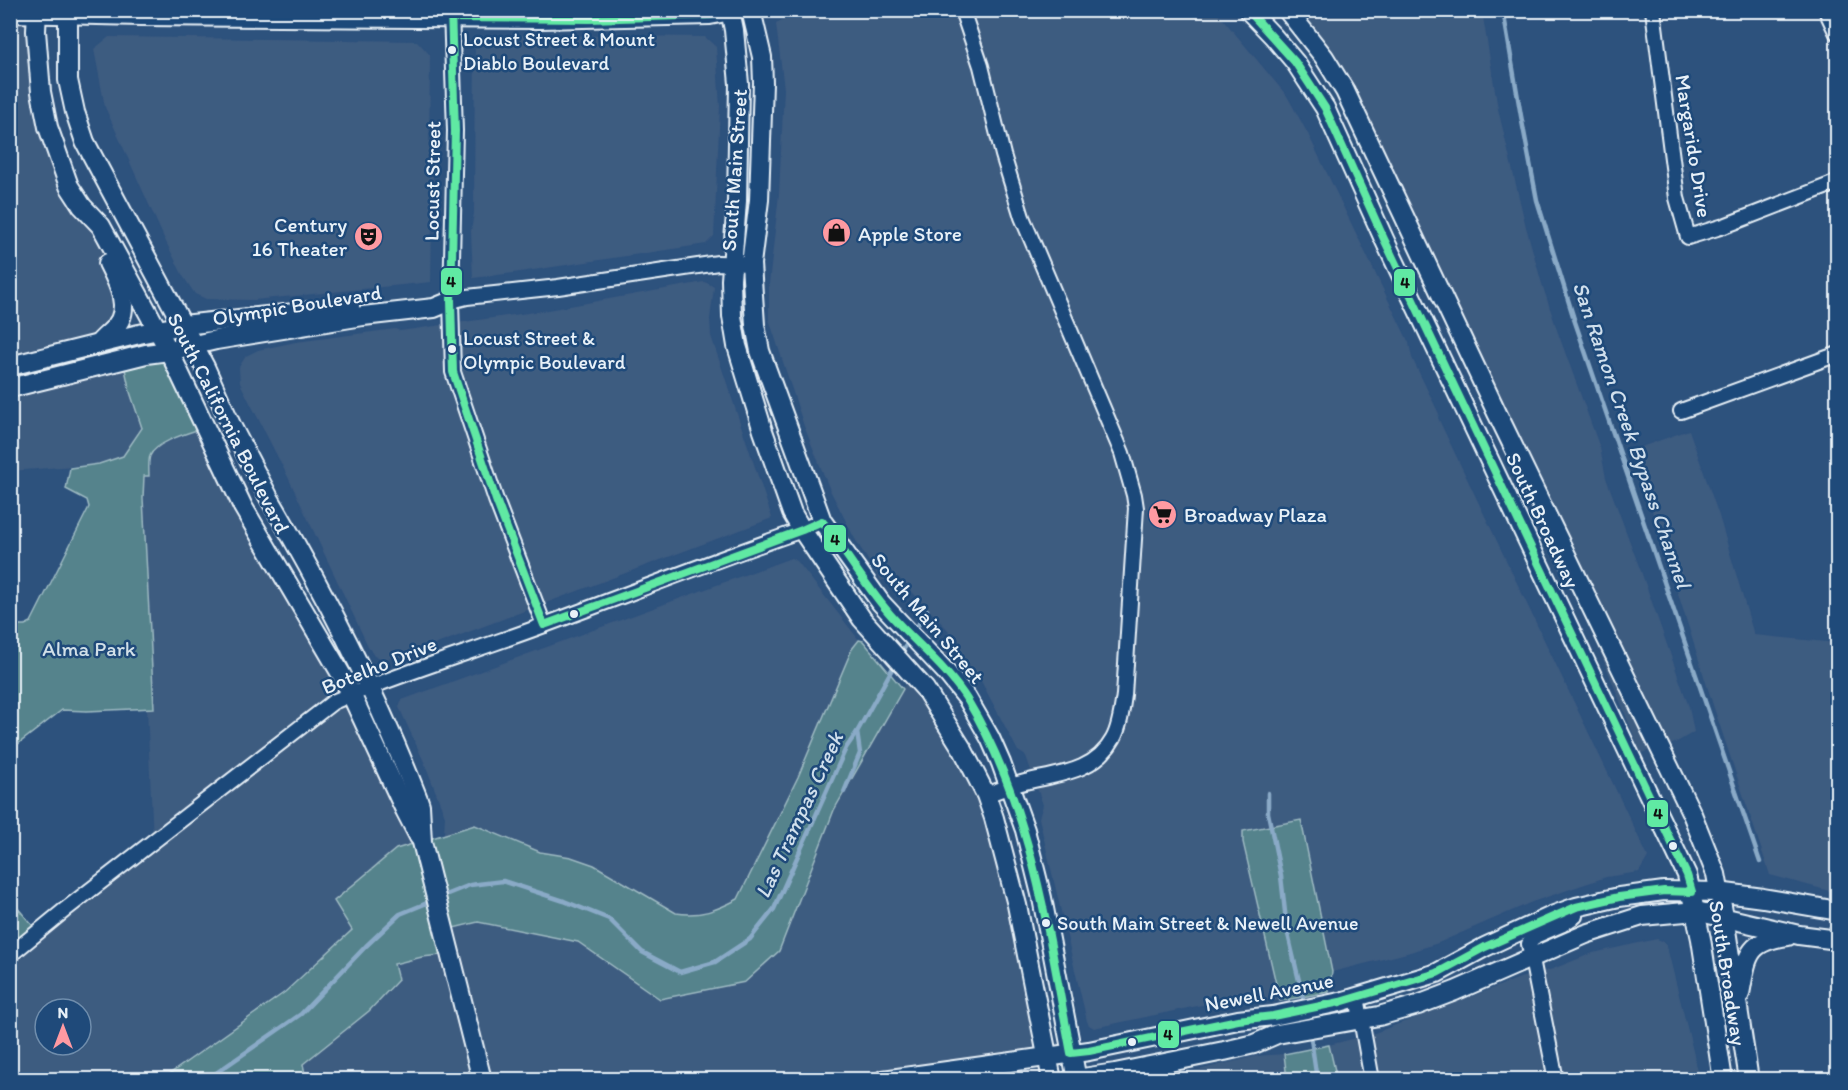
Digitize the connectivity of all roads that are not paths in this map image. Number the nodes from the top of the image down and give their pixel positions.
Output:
1 (751, 10) edge
2 (962, 10) edge
3 (1248, 10) edge
4 (1287, 10) edge
5 (1653, 10) edge
6 (1828, 10) edge
7 (732, 11) edge
8 (37, 12) edge
9 (68, 12) edge
10 (10, 13) edge
11 (451, 14) edge
12 (1838, 31) edge
13 (1838, 182) edge
14 (82, 206) junction
15 (732, 262) junction
16 (750, 264) junction
17 (451, 301) junction
18 (183, 325) junction
19 (158, 330) junction
20 (99, 343) junction
21 (194, 345) junction
22 (169, 351) junction
23 (1838, 354) edge
24 (10, 366) edge
25 (10, 388) edge
26 (1682, 411) dead end
27 (822, 521) junction
28 (802, 530) junction
29 (544, 625) junction
30 (370, 687) junction
31 (351, 694) junction
32 (1009, 786) junction
33 (986, 795) junction
34 (422, 842) junction
35 (1692, 892) junction
36 (1718, 892) junction
37 (1576, 907) junction
38 (1696, 910) junction
39 (1838, 911) edge
40 (1724, 917) junction
41 (1798, 935) junction
42 (1838, 940) edge
43 (10, 955) edge
44 (1532, 957) junction
45 (1357, 998) junction
46 (1738, 1011) junction
47 (1360, 1019) junction
48 (1071, 1053) junction
49 (1048, 1057) junction
50 (1074, 1079) edge
51 (482, 1080) edge
52 (883, 1080) edge
53 (1052, 1080) edge
54 (1372, 1080) edge
55 (1556, 1080) edge
56 (1723, 1080) edge
57 (1749, 1080) edge

1 - 16 main road, South Main Street
2 - 32 street
3 - 35 main road, South Broadway
4 - 36 main road, South Broadway
5 - 13 street, Margarido Drive
6 - 12 main road
7 - 11 main road
7 - 15 main road, South Main Street
8 - 9 main road
8 - 10 main road
8 - 14 main road, South California Boulevard
9 - 11 main road
9 - 18 main road, South California Boulevard
11 - 17 street, Locust Street
14 - 19 main road, South California Boulevard
14 - 20 main road
15 - 16 street, Olympic Boulevard
15 - 17 street, Olympic Boulevard
15 - 28 main road, South Main Street
16 - 27 main road, South Main Street
17 - 18 main road, Olympic Boulevard
17 - 21 main road, Olympic Boulevard
17 - 29 street, Locust Street
18 - 19 main road, Olympic Boulevard
18 - 21 main road, South California Boulevard
19 - 20 main road, Olympic Boulevard
19 - 22 main road, South California Boulevard
20 - 24 main road, Olympic Boulevard
21 - 22 main road, Olympic Boulevard
21 - 30 main road, South California Boulevard
22 - 25 main road, Olympic Boulevard
22 - 31 main road, South California Boulevard
23 - 26 street
27 - 28 street, Botelho Drive
27 - 32 main road, South Main Street
28 - 29 street, Botelho Drive
28 - 33 main road, South Main Street
29 - 30 street, Botelho Drive
30 - 31 street, Botelho Drive
30 - 34 main road, South California Boulevard
31 - 34 main road, South California Boulevard
31 - 43 street, Botelho Drive
32 - 33 street
32 - 48 main road, South Main Street
33 - 49 main road, South Main Street
34 - 51 main road, South California Boulevard
35 - 36 main road, Newell Avenue
35 - 37 main road, Newell Avenue
35 - 38 main road, South Broadway
36 - 39 main road, Newell Avenue
36 - 40 main road, South Broadway
37 - 44 street
37 - 45 main road, Newell Avenue
38 - 40 main road, Newell Avenue
38 - 44 main road, Newell Avenue
38 - 56 main road, South Broadway
40 - 41 main road, Newell Avenue
40 - 46 main road, South Broadway
41 - 42 main road, Newell Avenue
41 - 46 main road
44 - 47 main road, Newell Avenue
44 - 55 street
45 - 47 street
45 - 48 main road, Newell Avenue
46 - 57 main road, South Broadway
47 - 50 main road, Newell Avenue
47 - 54 street
48 - 49 main road, Newell Avenue
48 - 50 main road, South Main Street
49 - 52 main road, Newell Avenue
49 - 53 main road, South Main Street

